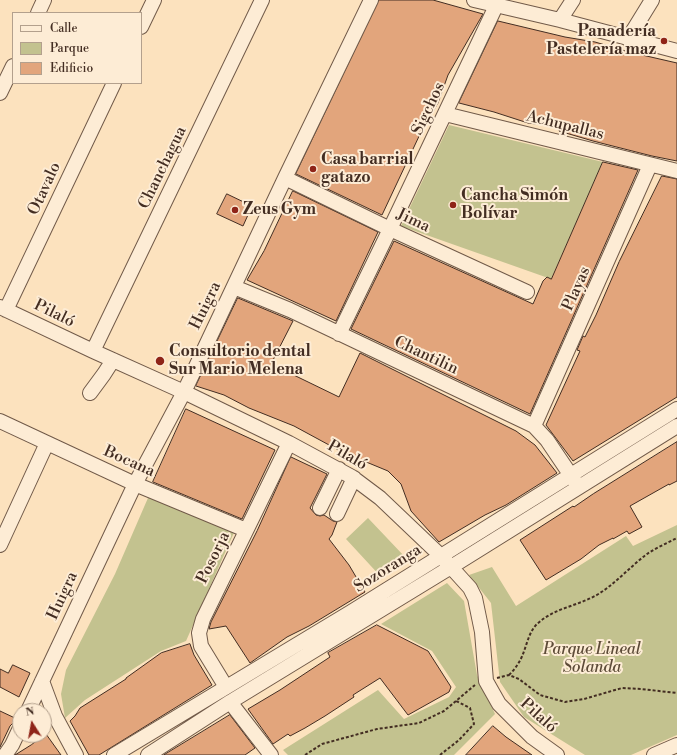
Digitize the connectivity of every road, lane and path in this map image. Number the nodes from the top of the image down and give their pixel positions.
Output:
1 (44, 0) edge
2 (154, 0) edge
3 (262, 0) edge
4 (371, 0) edge
5 (474, 0) edge
6 (573, 0) edge
7 (652, 0) edge
8 (496, 6) junction
9 (38, 12) edge
10 (560, 20) junction
11 (142, 25) edge
12 (628, 39) junction
13 (677, 51) edge
14 (12, 68) edge
15 (114, 84) edge
16 (0, 93) edge
17 (445, 114) junction
18 (650, 165) junction
19 (677, 171) edge
20 (285, 178) junction
21 (390, 229) junction
22 (234, 287) junction
23 (527, 292) dead end
24 (3, 308) edge
25 (339, 334) junction
26 (93, 351) junction
27 (113, 360) junction
28 (184, 392) junction
29 (90, 393) dead end
30 (677, 409) edge
31 (0, 421) edge
32 (534, 426) junction
33 (677, 426) edge
34 (48, 443) junction
35 (289, 443) junction
36 (339, 470) junction
37 (354, 478) junction
38 (574, 481) junction
39 (136, 484) junction
40 (320, 508) dead end
41 (337, 514) dead end
42 (246, 530) junction
43 (677, 538) edge
44 (0, 545) edge
45 (441, 556) junction
46 (451, 567) junction
47 (354, 618) junction
48 (509, 675) junction
49 (42, 681) junction
50 (486, 681) junction
51 (226, 687) junction
52 (677, 693) edge
53 (456, 701) junction
54 (230, 702) junction
55 (32, 703) edge
56 (46, 703) edge
57 (52, 724) edge
58 (16, 743) edge
59 (677, 745) edge
60 (8, 750) edge
61 (76, 755) edge
62 (114, 755) edge
63 (148, 755) edge
64 (271, 755) edge
65 (305, 755) edge
66 (440, 755) edge
67 (557, 755) edge
68 (654, 755) edge

1 - 9 street
2 - 11 street
3 - 26 street, Chanchagua
4 - 20 street, Huigra
5 - 8 street
6 - 10 street
7 - 12 street
8 - 10 street
8 - 17 street, Sigchos
10 - 12 street
12 - 13 street
14 - 16 street
15 - 24 street, Otavalo
17 - 18 street, Achupallas
17 - 21 street, Sigchos
18 - 19 street, Achupallas
18 - 32 street, Playas
20 - 21 street, Jima
20 - 22 street, Huigra
21 - 23 street, Jima
21 - 25 street, Sigchos
22 - 25 street, Chantilin
22 - 28 street, Huigra
24 - 26 street, Pilaló
25 - 32 street, Chantilin
26 - 27 street, Pilaló
27 - 28 street, Pilaló
27 - 29 street
28 - 35 street, Pilaló
28 - 39 street, Huigra
30 - 38 street, Sozoranga
31 - 34 street, Bocana
32 - 38 street, Chantilin
33 - 38 street, Sozoranga
34 - 39 street, Bocana
34 - 44 street
35 - 36 street, Pilaló
35 - 42 street, Posorja
36 - 37 street, Pilaló
36 - 40 street
37 - 41 street
37 - 45 street, Pilaló
38 - 45 street, Sozoranga
38 - 46 street, Sozoranga
39 - 42 street, Bocana
39 - 49 street, Huigra
42 - 51 street, Posorja
43 - 48 path
45 - 46 street, Pilaló
45 - 47 street, Sozoranga
46 - 47 street, Sozoranga
46 - 50 street, Pilaló
47 - 51 street, Sozoranga
47 - 54 street, Sozoranga
48 - 50 path
48 - 52 path
49 - 55 street, Huigra
49 - 56 street
50 - 53 path
50 - 67 street, Pilaló
51 - 62 street, Sozoranga
53 - 65 path
53 - 66 path
54 - 63 street, Sozoranga
54 - 64 street
57 - 61 street
58 - 60 street
59 - 68 street

